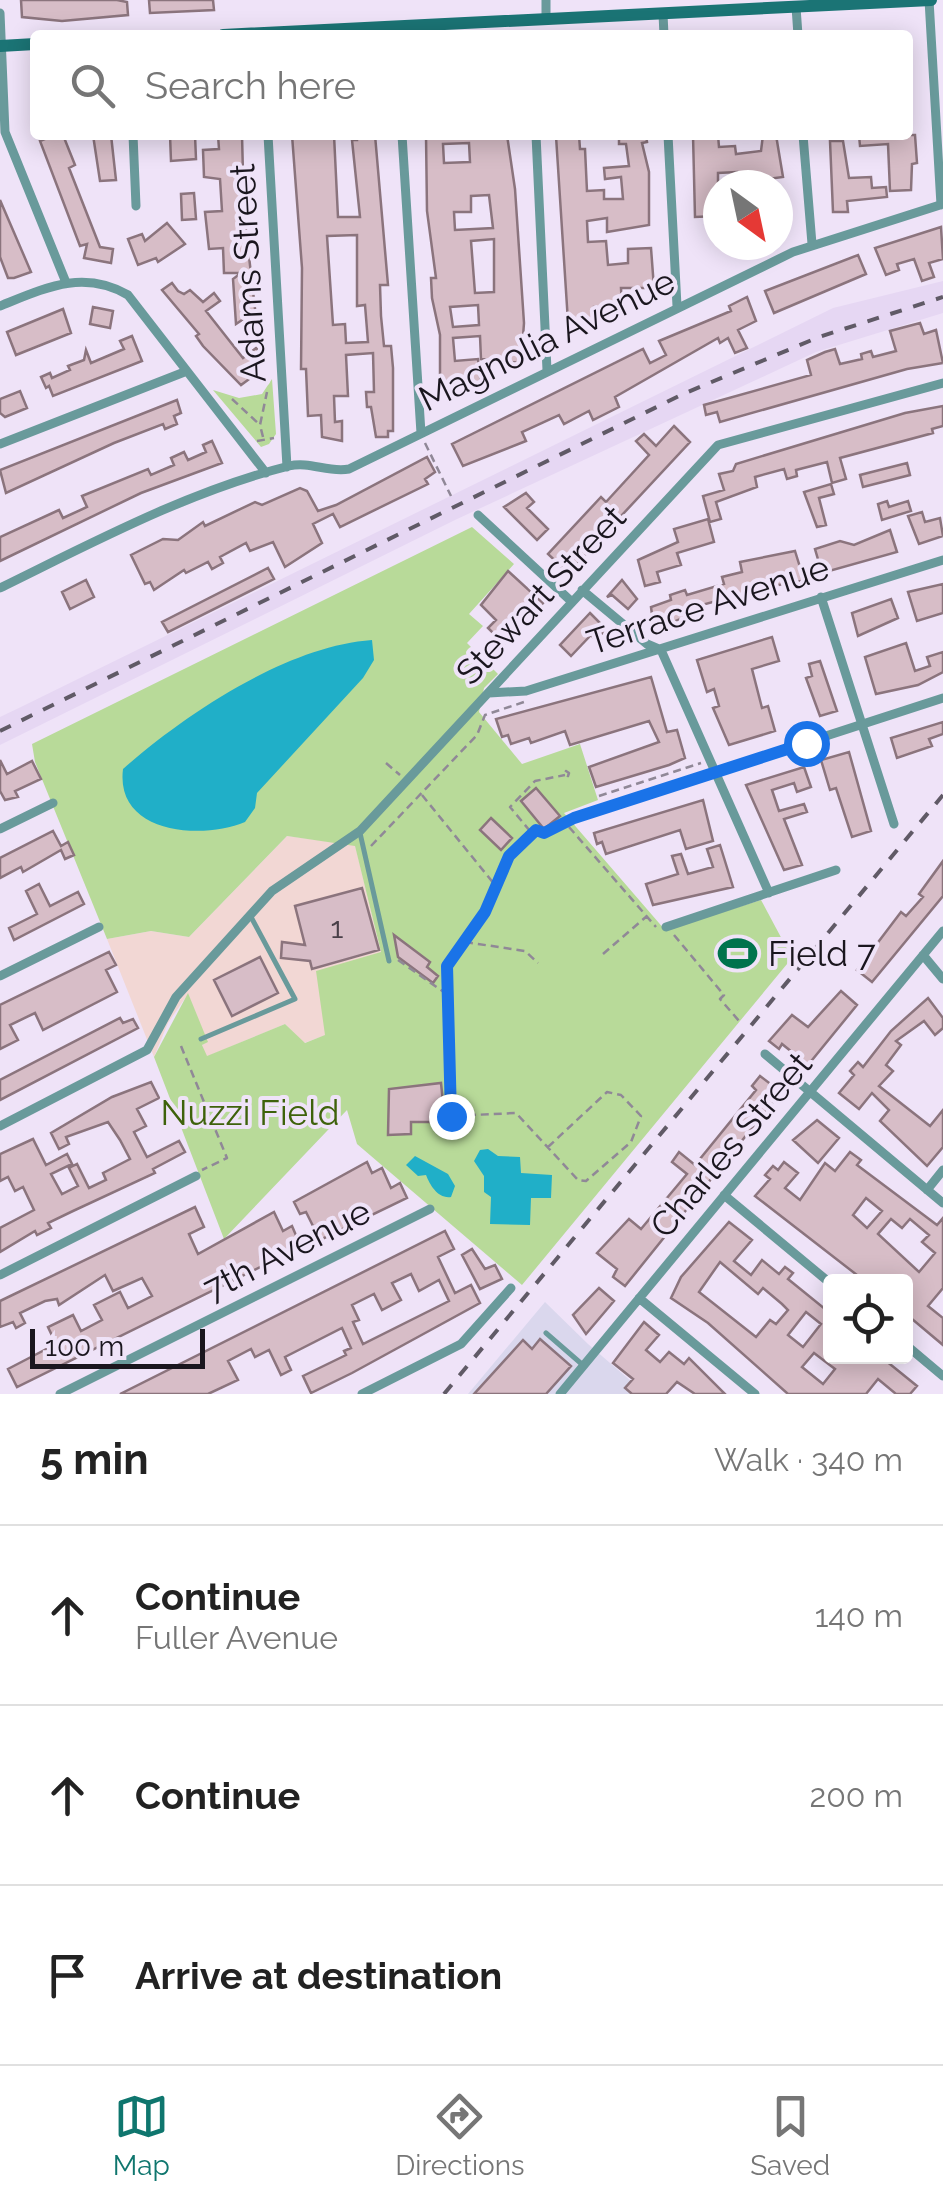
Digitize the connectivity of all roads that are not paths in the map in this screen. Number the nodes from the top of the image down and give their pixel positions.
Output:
1 (546, 0) edge
2 (930, 0) edge
3 (796, 7) junction
4 (0, 12) edge
5 (663, 14) junction
6 (546, 20) junction
7 (530, 28) edge
8 (441, 30) edge
9 (664, 30) edge
10 (798, 30) edge
11 (30, 44) edge
12 (1, 46) edge
13 (3, 132) edge
14 (133, 140) edge
15 (268, 140) edge
16 (402, 140) edge
17 (536, 140) edge
18 (668, 140) edge
19 (803, 140) edge
20 (942, 204) edge
21 (136, 206) dead end
22 (812, 244) junction
23 (66, 280) junction
24 (0, 306) edge
25 (678, 306) junction
26 (187, 370) junction
27 (547, 370) junction
28 (943, 384) edge
29 (423, 437) junction
30 (0, 444) edge
31 (287, 466) junction
32 (266, 473) junction
33 (478, 515) dead end
34 (943, 560) edge
35 (0, 588) edge
36 (582, 590) junction
37 (822, 597) junction
38 (572, 602) junction
39 (660, 650) junction
40 (489, 693) junction
41 (943, 698) edge
42 (862, 724) junction
43 (715, 772) junction
44 (52, 802) dead end
45 (569, 820) road end
46 (894, 824) dead end
47 (0, 828) edge
48 (360, 830) junction
49 (836, 870) dead end
50 (768, 893) junction
51 (250, 915) junction
52 (666, 927) road end
53 (99, 928) dead end
54 (943, 931) edge
55 (923, 955) junction
56 (393, 960) road end
57 (0, 976) edge
58 (943, 979) edge
59 (201, 1039) dead end
60 (765, 1054) dead end
61 (810, 1093) junction
62 (0, 1126) edge
63 (943, 1170) edge
64 (196, 1176) road end
65 (927, 1190) junction
66 (724, 1195) junction
67 (943, 1203) edge
68 (430, 1209) dead end
69 (0, 1274) edge
70 (823, 1277) edge
71 (511, 1288) dead end
72 (639, 1298) junction
73 (546, 1334) dead end
74 (913, 1352) edge
75 (584, 1366) junction
76 (943, 1376) edge
77 (60, 1394) edge
78 (362, 1394) edge
79 (560, 1394) edge
80 (755, 1394) edge

1 - 6 street
2 - 3 main road
2 - 20 street
3 - 5 main road
3 - 10 street
4 - 12 street
5 - 6 main road
5 - 9 street
6 - 7 main road
7 - 8 main road
11 - 12 main road
12 - 13 street
13 - 23 street
14 - 21 street
15 - 31 street, Adams Street
16 - 29 street
17 - 27 street
18 - 25 street
19 - 22 street
20 - 22 street, Magnolia Avenue
22 - 25 street, Magnolia Avenue
23 - 24 street
23 - 26 street
25 - 27 street, Magnolia Avenue
26 - 30 street
26 - 32 street
27 - 29 street, Magnolia Avenue
28 - 36 street, Stewart Street
29 - 31 street, Magnolia Avenue
31 - 32 street
32 - 35 street
33 - 38 street
34 - 37 street, Terrace Avenue
36 - 38 street, Stewart Street
36 - 39 street
37 - 39 street, Terrace Avenue
37 - 42 street
38 - 40 street, Stewart Street
39 - 40 street, Terrace Avenue
39 - 43 street
40 - 48 street, Stewart Street
41 - 42 street
42 - 43 street
42 - 46 street
43 - 45 street
43 - 50 street
44 - 47 street
48 - 51 street, Stewart Street
48 - 56 lane
49 - 50 street
50 - 52 street
51 - 59 lane
51 - 62 street, Stewart Street
53 - 57 street
54 - 55 street, Charles Street
55 - 58 street
55 - 61 street, Charles Street
60 - 61 street
61 - 65 street
61 - 66 street, Charles Street
63 - 65 street
64 - 69 street
65 - 67 street
66 - 70 street
66 - 72 street, Charles Street
68 - 77 street, 7th Avenue
71 - 78 street
72 - 75 street, Charles Street
72 - 80 street
73 - 75 lane
74 - 76 street
75 - 79 street, Charles Street

